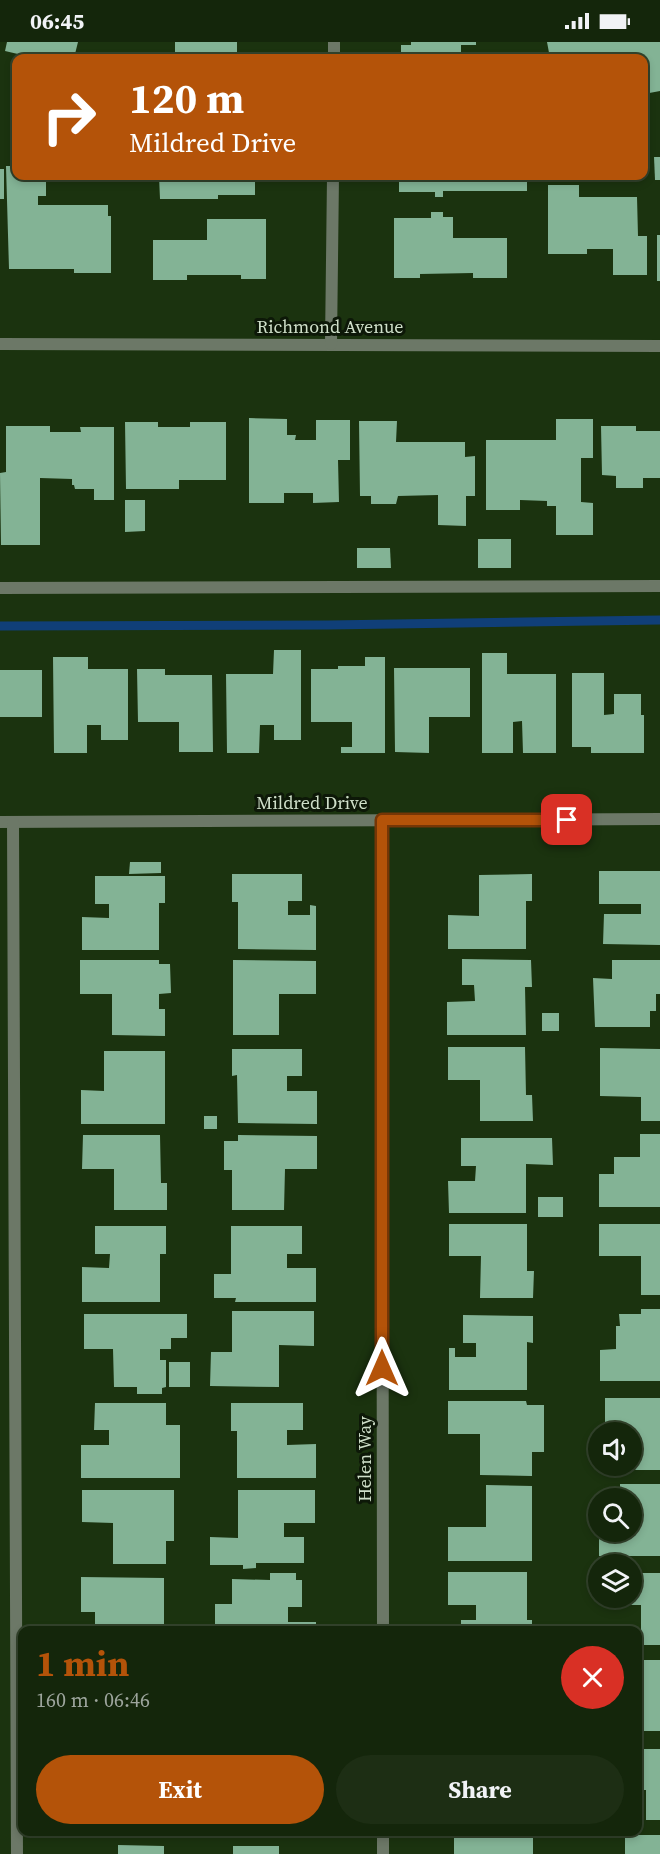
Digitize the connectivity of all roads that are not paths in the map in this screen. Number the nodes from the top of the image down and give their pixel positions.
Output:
1 (333, 180) edge
2 (0, 344) edge
3 (331, 344) junction
4 (660, 346) edge
5 (660, 586) edge
6 (0, 588) edge
7 (660, 819) edge
8 (382, 820) junction
9 (0, 822) edge
10 (13, 822) junction
11 (383, 1626) edge
12 (383, 1836) edge
13 (17, 1854) edge
14 (383, 1854) edge

1 - 3 street
2 - 3 street, Richmond Avenue
3 - 4 street, Richmond Avenue
5 - 6 street
7 - 8 street, Mildred Drive
8 - 10 street, Mildred Drive
8 - 11 street, Helen Way
9 - 10 street, Mildred Drive
10 - 13 street
12 - 14 street

